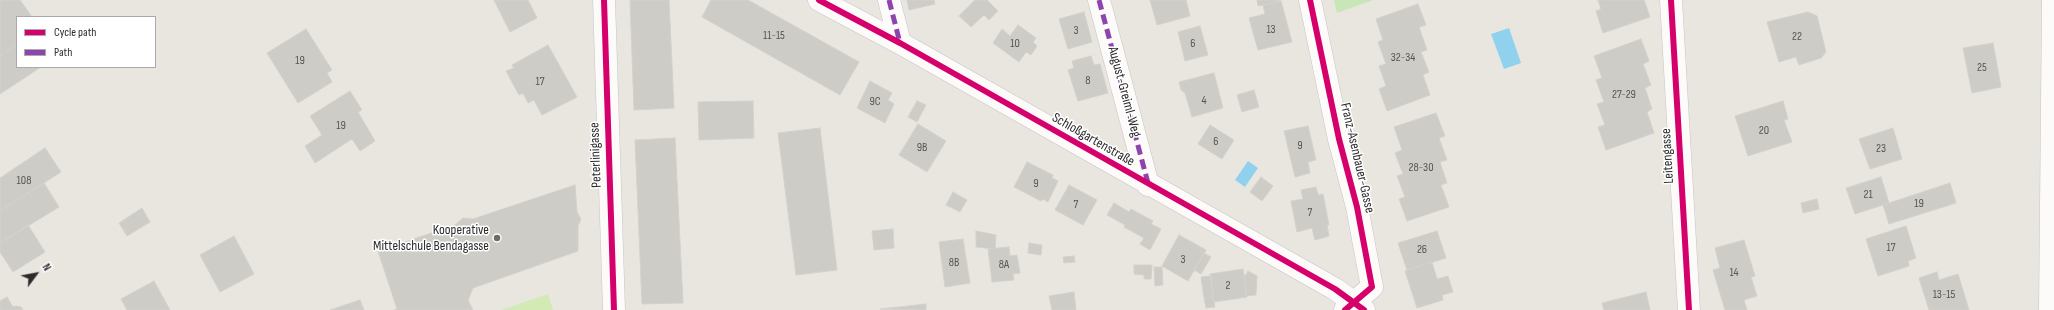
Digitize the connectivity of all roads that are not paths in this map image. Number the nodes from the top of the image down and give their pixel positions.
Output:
1 (604, 0) edge
2 (819, 0) edge
3 (889, 0) edge
4 (1099, 0) edge
5 (1310, 0) edge
6 (1671, 0) edge
7 (2053, 0) edge
8 (900, 44) junction
9 (1148, 185) junction
10 (1354, 307) edge
11 (614, 310) edge
12 (1689, 310) edge
13 (2050, 310) edge

1 - 11 street, Peterlinigasse
2 - 8 street, Schloßgartenstraße
3 - 8 street
4 - 9 street, August-Greiml-Weg
5 - 10 street, Franz-Asenbauer-Gasse
6 - 12 street, Leitengasse
7 - 13 street
8 - 9 street, Schloßgartenstraße
9 - 10 street, Schloßgartenstraße

